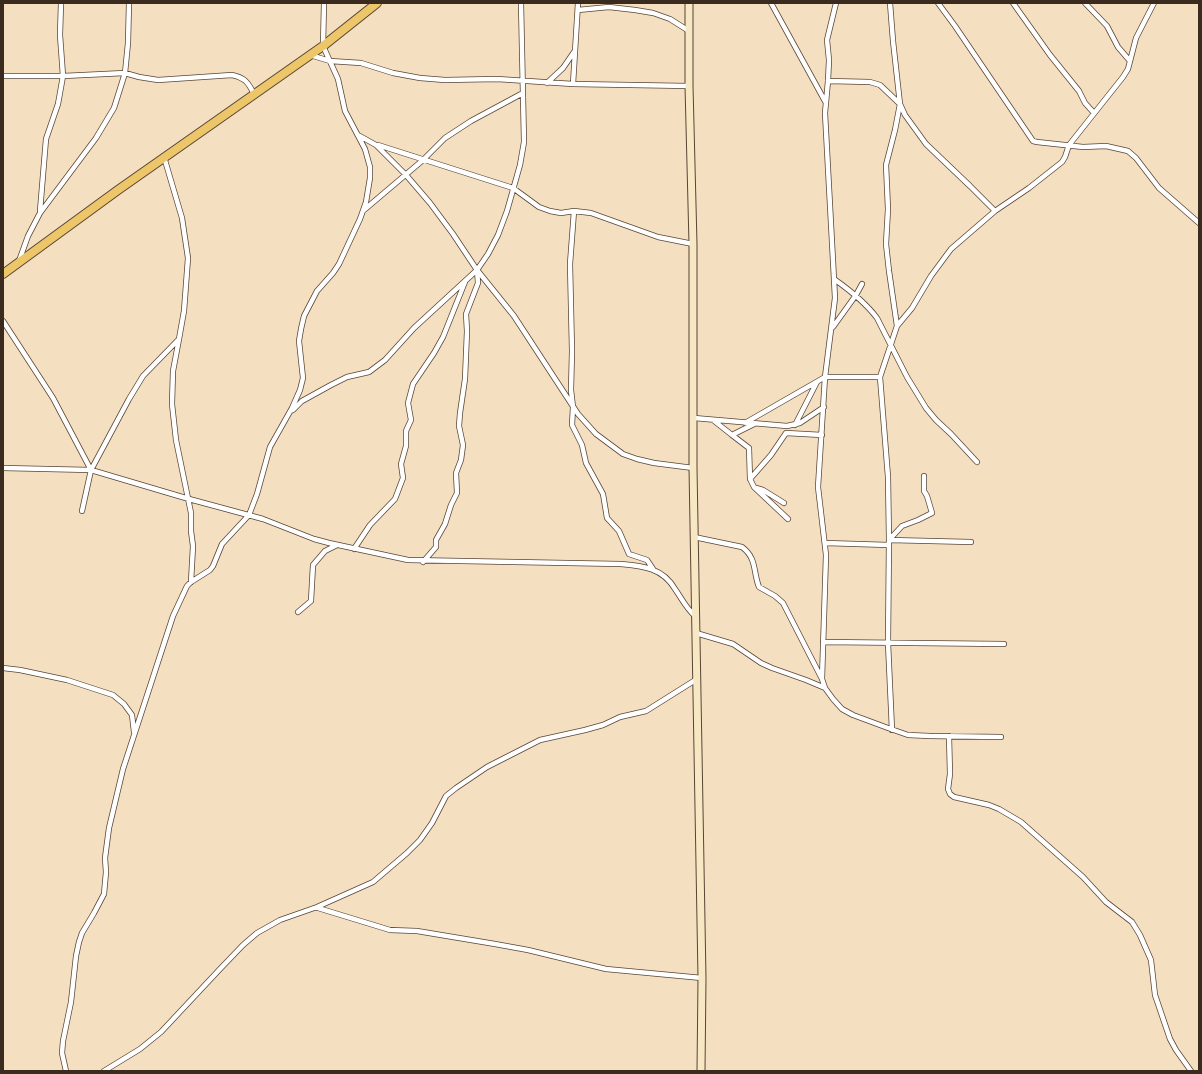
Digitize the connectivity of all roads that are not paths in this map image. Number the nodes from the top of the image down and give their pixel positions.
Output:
1 (61, 3) edge
2 (129, 3) edge
3 (324, 3) edge
4 (377, 3) edge
5 (521, 3) edge
6 (578, 3) edge
7 (689, 3) edge
8 (771, 3) edge
9 (836, 3) edge
10 (890, 3) edge
11 (938, 3) edge
12 (1013, 3) edge
13 (1085, 3) edge
14 (1154, 3) edge
15 (578, 10) junction
16 (689, 31) junction
17 (323, 46) junction
18 (575, 50) junction
19 (310, 55) junction
20 (330, 61) junction
21 (1130, 61) junction
22 (125, 73) junction
23 (3, 76) edge
24 (63, 76) junction
25 (523, 80) junction
26 (828, 80) junction
27 (547, 83) junction
28 (573, 84) junction
29 (688, 86) junction
30 (523, 93) junction
31 (254, 94) junction
32 (826, 103) junction
33 (900, 104) junction
34 (1094, 113) junction
35 (356, 134) junction
36 (1069, 144) junction
37 (376, 145) junction
38 (164, 158) junction
39 (424, 160) junction
40 (406, 175) junction
41 (513, 188) junction
42 (363, 211) junction
43 (574, 211) junction
44 (995, 211) junction
45 (40, 213) junction
46 (1199, 223) edge
47 (693, 244) junction
48 (18, 263) junction
49 (477, 270) junction
50 (3, 274) edge
51 (834, 279) junction
52 (466, 280) junction
53 (862, 284) dead end
54 (856, 295) junction
55 (3, 321) edge
56 (897, 326) junction
57 (832, 328) junction
58 (179, 339) junction
59 (891, 347) junction
60 (825, 377) junction
61 (880, 377) junction
62 (817, 382) junction
63 (824, 406) junction
64 (573, 407) junction
65 (286, 417) junction
66 (694, 418) junction
67 (713, 420) junction
68 (746, 423) junction
69 (754, 424) junction
70 (795, 425) junction
71 (732, 435) junction
72 (822, 435) junction
73 (978, 462) dead end
74 (3, 468) edge
75 (693, 468) junction
76 (92, 470) junction
77 (924, 476) dead end
78 (750, 479) junction
79 (756, 488) junction
80 (188, 500) junction
81 (784, 503) dead end
82 (82, 511) dead end
83 (249, 515) junction
84 (788, 519) dead end
85 (694, 537) junction
86 (971, 542) dead end
87 (825, 543) junction
88 (889, 543) junction
89 (337, 545) junction
90 (354, 549) junction
91 (423, 562) junction
92 (653, 569) junction
93 (191, 582) junction
94 (298, 612) dead end
95 (695, 616) junction
96 (696, 633) junction
97 (823, 642) junction
98 (888, 643) junction
99 (1004, 644) dead end
100 (3, 668) edge
101 (696, 679) junction
102 (822, 679) junction
103 (826, 688) junction
104 (892, 730) junction
105 (134, 734) junction
106 (949, 736) junction
107 (1000, 737) dead end
108 (317, 908) junction
109 (702, 978) junction
110 (66, 1071) edge
111 (104, 1071) edge
112 (701, 1071) edge
113 (1191, 1071) edge

1 - 24 street
2 - 22 street
3 - 17 street
4 - 17 highway
5 - 25 street
6 - 15 street
7 - 16 main road
8 - 32 street
9 - 26 street
10 - 33 street
11 - 36 street
12 - 34 street
13 - 21 street
14 - 21 street
15 - 16 street
15 - 18 street
16 - 29 main road
17 - 19 highway
17 - 20 street
18 - 27 street
18 - 28 street
19 - 20 street
19 - 31 highway
20 - 25 street
20 - 35 street
21 - 34 street
22 - 24 street
22 - 31 street
22 - 45 street
23 - 24 street
24 - 45 street
25 - 27 street
25 - 30 street
26 - 32 street
26 - 33 street
27 - 28 street
28 - 29 street
29 - 47 main road
30 - 39 street
30 - 41 street
31 - 38 highway
32 - 51 street
33 - 44 street
33 - 56 street
34 - 36 street
35 - 37 street
35 - 42 street
36 - 44 street
36 - 46 street
37 - 39 street
37 - 40 street
38 - 48 highway
38 - 58 street
39 - 40 street
39 - 41 street
40 - 42 street
40 - 49 street
41 - 43 street
41 - 49 street
42 - 65 street
43 - 47 street
43 - 64 street
44 - 56 street
45 - 48 street
47 - 66 main road
48 - 50 highway
49 - 52 street
49 - 64 street
49 - 91 street
51 - 54 street
51 - 57 street
52 - 65 street
52 - 90 street
53 - 54 street
54 - 57 street
54 - 59 street
55 - 76 street
56 - 59 street
57 - 60 street
58 - 76 street
58 - 80 street
59 - 61 street
59 - 73 street
60 - 61 street
60 - 62 street
60 - 63 street
61 - 88 street
62 - 68 street
62 - 70 street
63 - 70 street
63 - 72 street
64 - 75 street
64 - 92 street
65 - 83 street
66 - 67 street
66 - 75 main road
67 - 68 street
67 - 71 street
68 - 69 street
69 - 70 street
69 - 71 street
71 - 78 street
72 - 78 street
72 - 87 street
74 - 76 street
75 - 85 main road
76 - 80 street
76 - 82 street
77 - 88 street
78 - 79 street
79 - 81 street
79 - 84 street
80 - 83 street
80 - 93 street
83 - 89 street
83 - 93 street
85 - 95 main road
85 - 102 street
86 - 88 street
87 - 88 street
87 - 97 street
88 - 98 street
89 - 90 street
89 - 94 street
90 - 91 street
91 - 92 street
92 - 95 street
93 - 105 street
95 - 96 main road
96 - 101 main road
96 - 103 street
97 - 98 street
97 - 102 street
98 - 99 street
98 - 104 street
100 - 105 street
101 - 108 street
101 - 109 main road
102 - 103 street
103 - 104 street
104 - 106 street
105 - 110 street
106 - 107 street
106 - 113 street
108 - 109 street
108 - 111 street
109 - 112 main road

